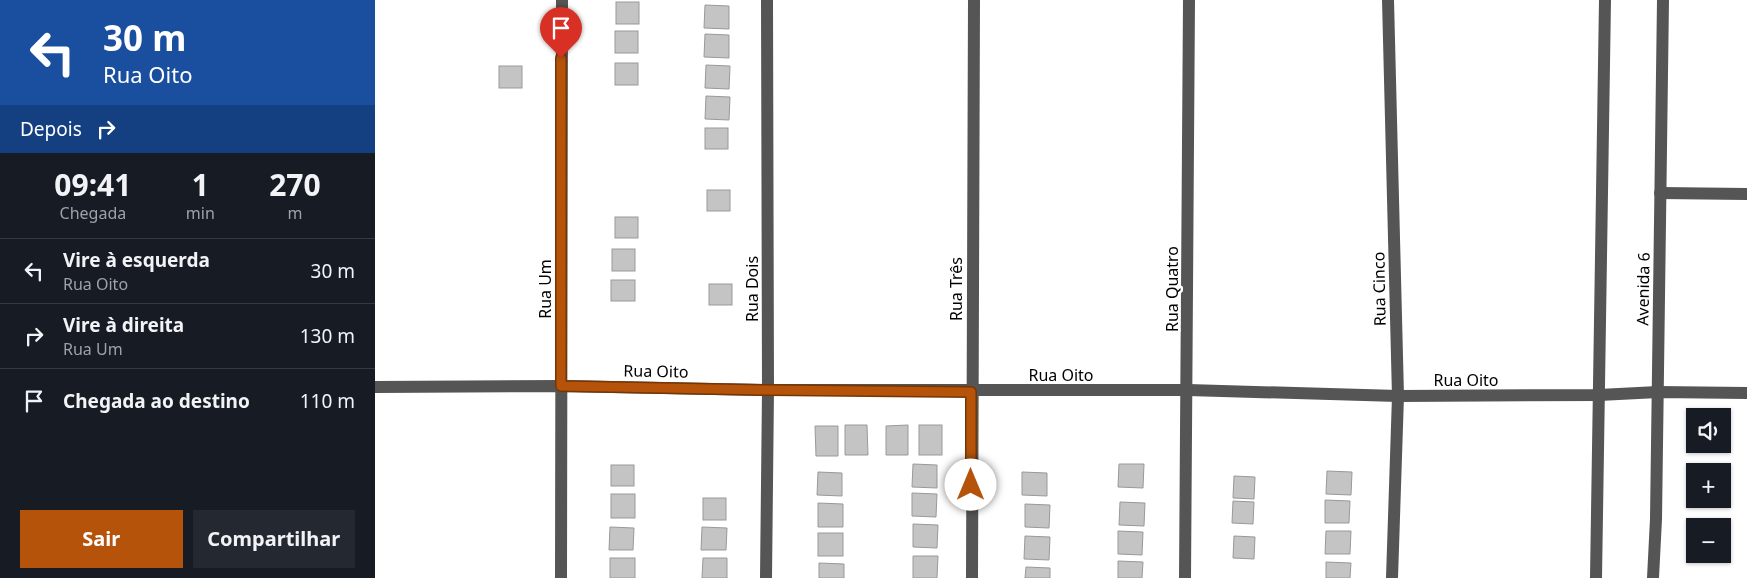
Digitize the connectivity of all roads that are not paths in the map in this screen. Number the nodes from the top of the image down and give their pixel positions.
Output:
1 (561, 0) edge
2 (767, 0) edge
3 (974, 0) edge
4 (1189, 0) edge
5 (1388, 0) edge
6 (1605, 0) edge
7 (1663, 0) edge
8 (1660, 193) junction
9 (1747, 194) edge
10 (561, 386) junction
11 (375, 387) edge
12 (768, 390) junction
13 (1188, 390) junction
14 (971, 392) junction
15 (1658, 392) junction
16 (1747, 392) edge
17 (1599, 395) junction
18 (1398, 396) junction
19 (561, 578) edge
20 (766, 578) edge
21 (972, 578) edge
22 (1185, 578) edge
23 (1392, 578) edge
24 (1596, 578) edge
25 (1653, 578) edge

1 - 10 street, Rua Um
2 - 12 street, Rua Dois
3 - 14 street, Rua Três
4 - 13 street, Rua Quatro
5 - 18 street, Rua Cinco
6 - 17 street
7 - 8 street, Avenida 6
8 - 9 street
8 - 15 street, Avenida 6
10 - 11 street, Rua Oito
10 - 12 street, Rua Oito
10 - 19 street, Rua Um
12 - 14 street, Rua Oito
12 - 20 street, Rua Dois
13 - 14 street, Rua Oito
13 - 18 street, Rua Oito
13 - 22 street, Rua Quatro
14 - 21 street, Rua Três
15 - 16 street, Rua Oito
15 - 17 street, Rua Oito
15 - 25 street, Avenida 6
17 - 18 street, Rua Oito
17 - 24 street
18 - 23 street, Rua Cinco

